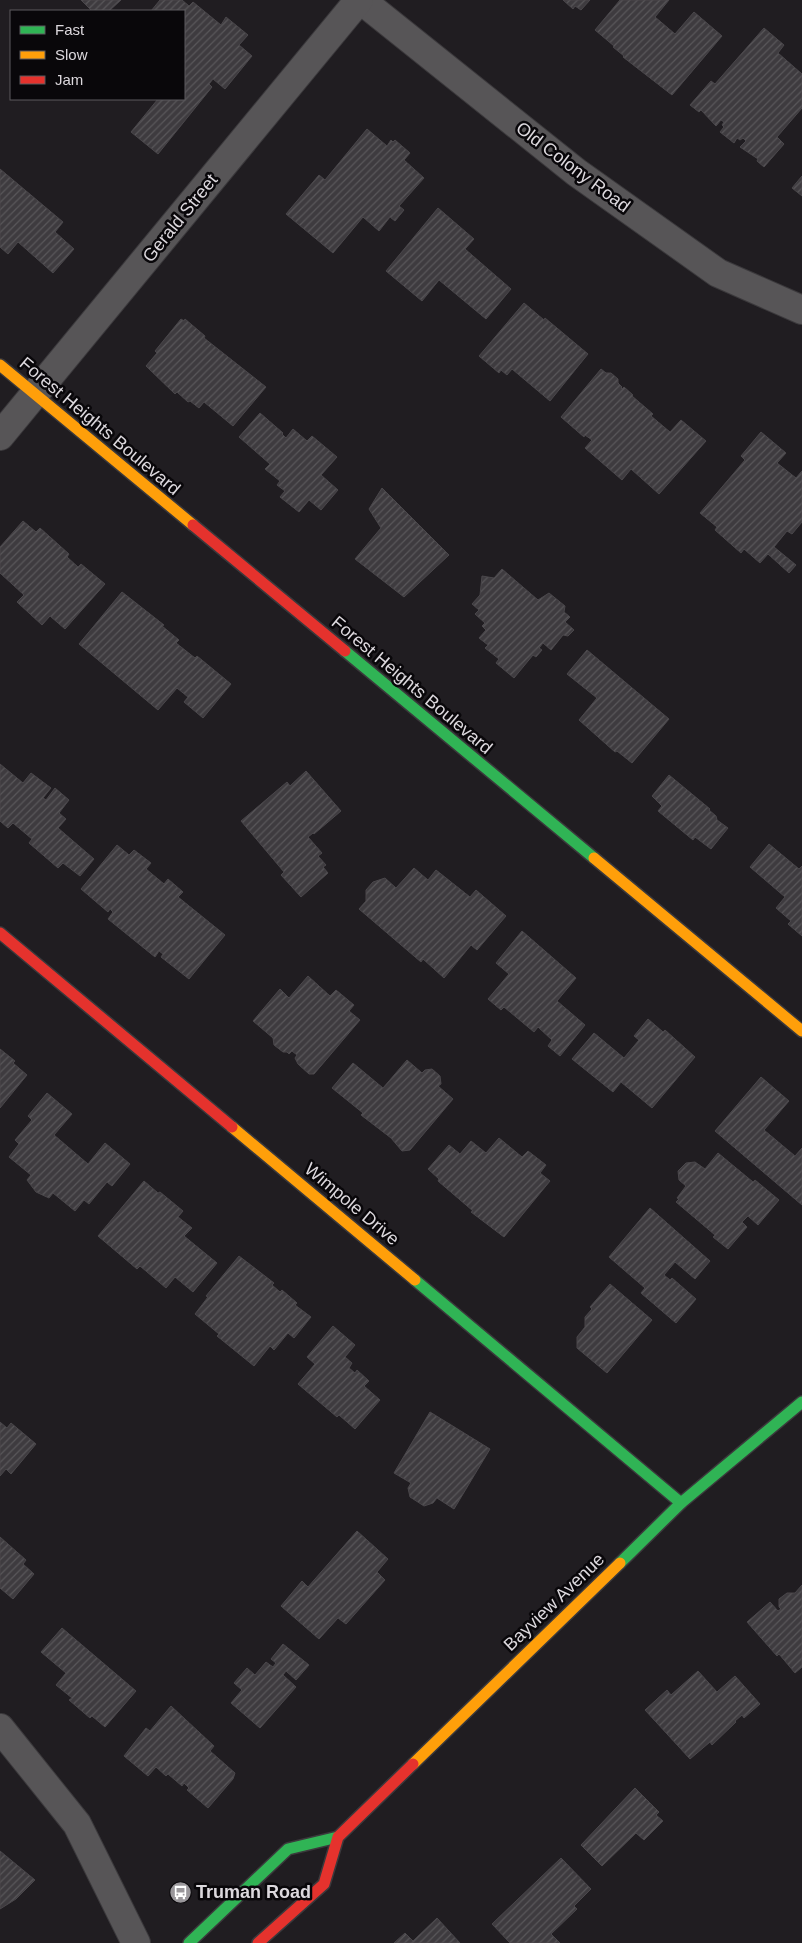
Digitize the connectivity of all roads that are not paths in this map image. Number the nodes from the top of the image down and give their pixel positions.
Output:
1 (360, 0) edge
2 (802, 310) edge
3 (0, 365) edge
4 (34, 394) junction
5 (0, 436) edge
6 (0, 933) edge
7 (802, 1031) edge
8 (802, 1402) edge
9 (681, 1503) junction
10 (0, 1728) edge
11 (338, 1836) junction
12 (136, 1943) edge
13 (189, 1943) edge
14 (258, 1943) edge

1 - 2 street, Old Colony Road
1 - 4 street, Gerald Street
3 - 4 street, Forest Heights Boulevard
4 - 5 street, Gerald Street
4 - 7 street, Forest Heights Boulevard
6 - 9 street, Wimpole Drive
8 - 9 street, Bayview Avenue
9 - 11 street, Bayview Avenue
10 - 12 street
11 - 13 street, Bayview Avenue
11 - 14 street, Bayview Avenue

